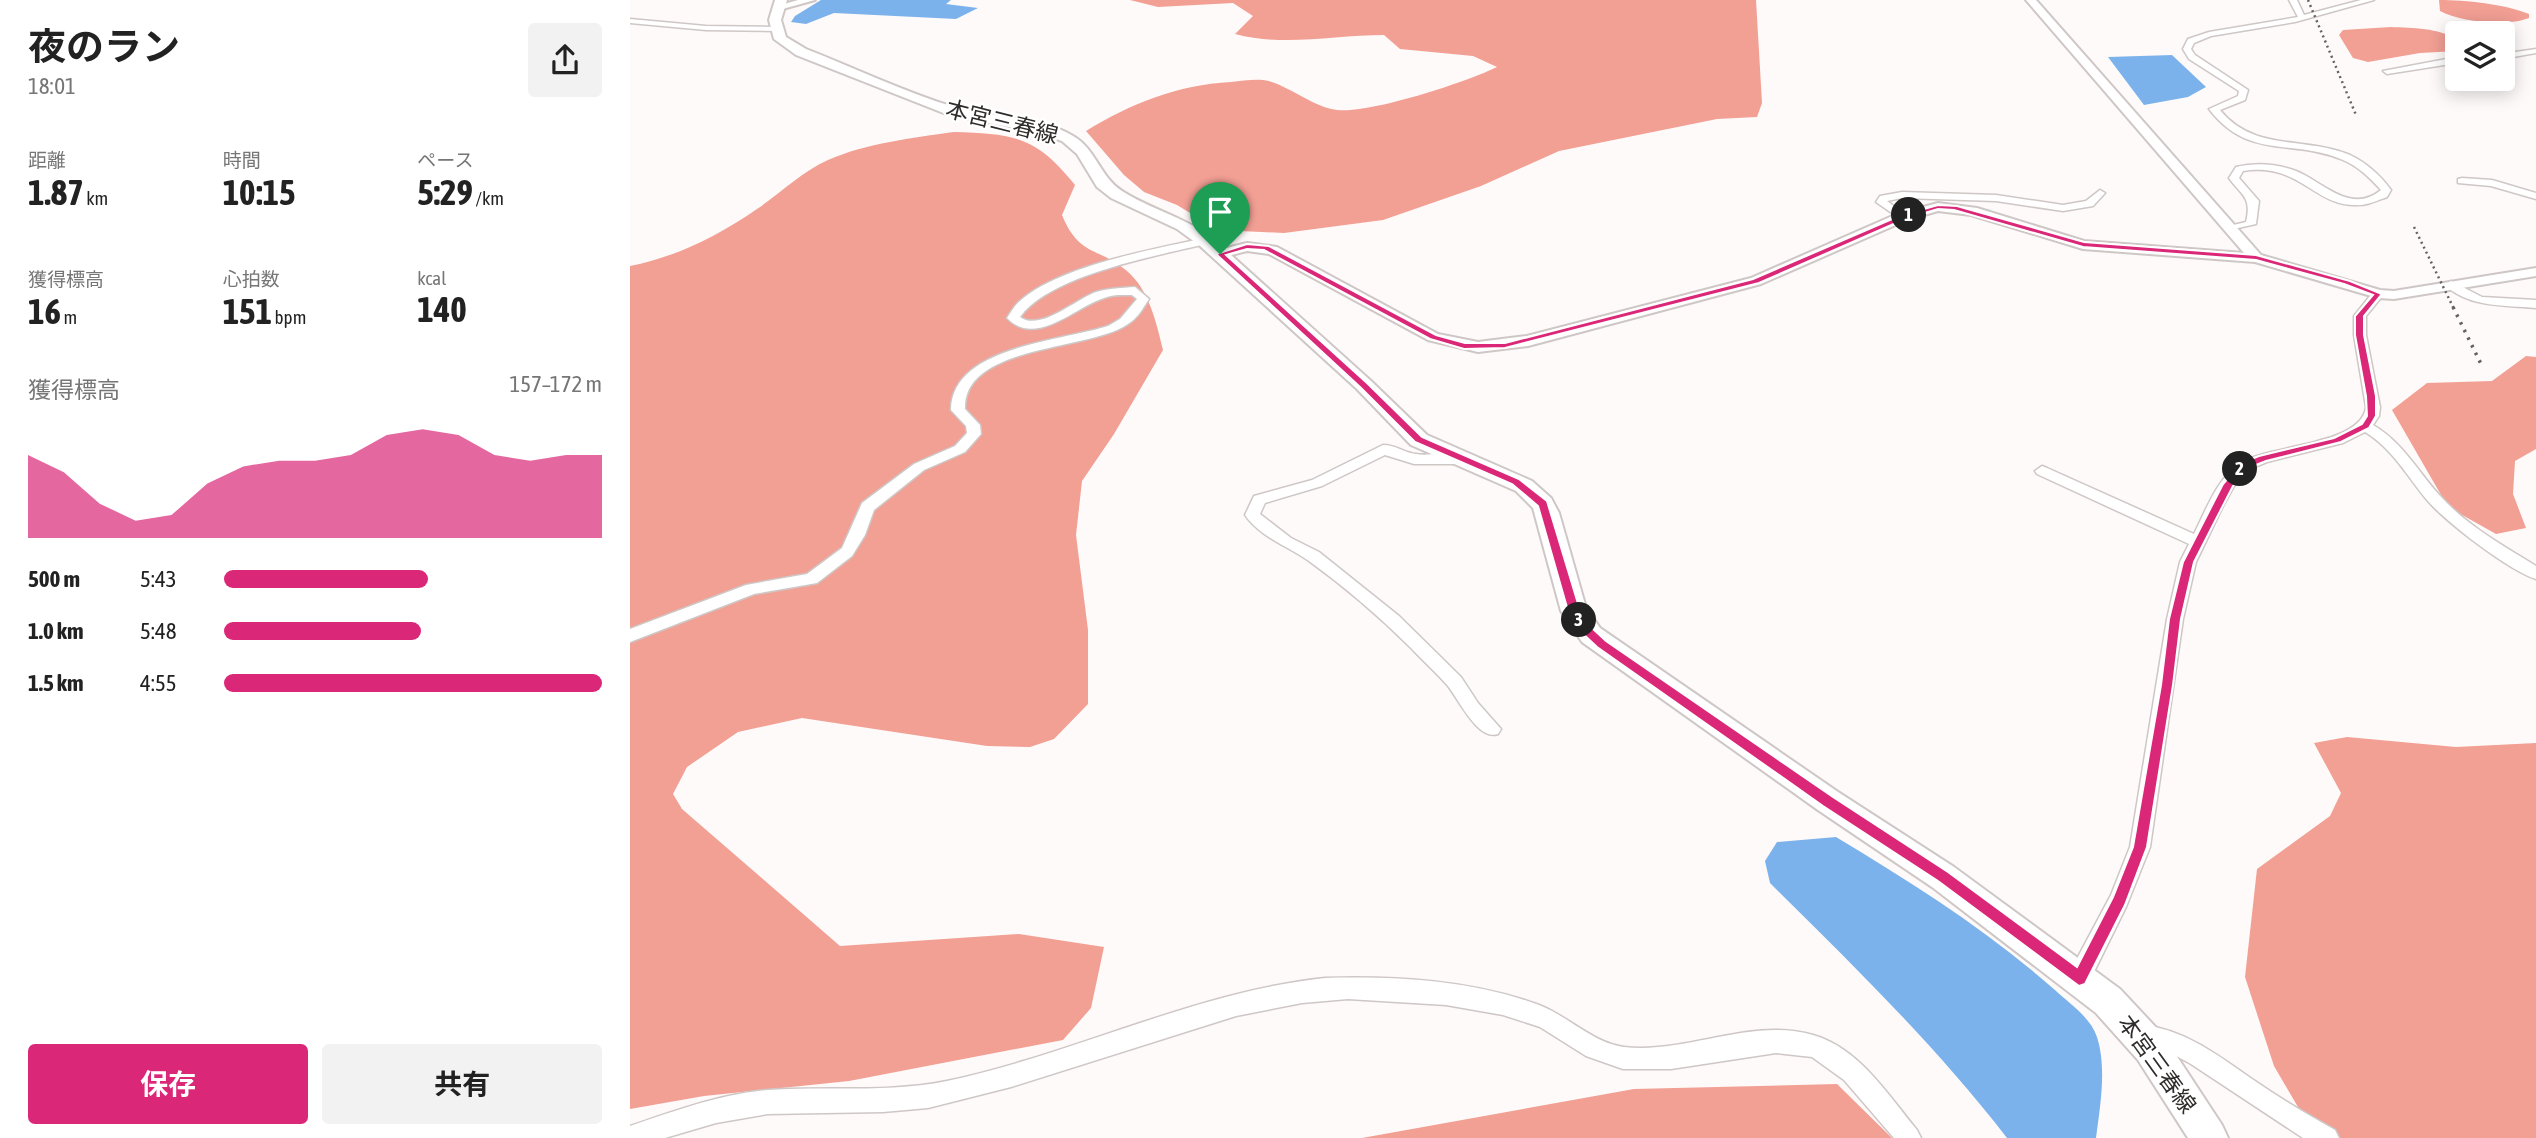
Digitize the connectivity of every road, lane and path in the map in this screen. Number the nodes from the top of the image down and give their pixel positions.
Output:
1 (810, 0) edge
2 (2031, 0) edge
3 (2294, 0) edge
4 (2370, 0) edge
5 (779, 12) edge
6 (2302, 18) junction
7 (630, 21) edge
8 (2536, 51) edge
9 (2515, 55) edge
10 (2445, 62) edge
11 (2387, 71) dead end
12 (2462, 181) dead end
13 (2100, 193) dead end
14 (2536, 196) edge
15 (1902, 217) junction
16 (2233, 228) junction
17 (1212, 247) junction
18 (2256, 258) junction
19 (2536, 272) edge
20 (2451, 285) junction
21 (2378, 294) junction
22 (2536, 304) edge
23 (2365, 426) junction
24 (1460, 459) junction
25 (2042, 471) dead end
26 (2198, 542) junction
27 (2536, 573) edge
28 (630, 636) edge
29 (1492, 729) dead end
30 (2079, 978) junction
31 (2139, 1036) junction
32 (630, 1138) edge
33 (1909, 1138) edge
34 (2209, 1138) edge
35 (2326, 1138) edge

1 - 5 street
2 - 16 street
3 - 6 street
4 - 6 street
5 - 7 street
5 - 17 main road, 本宮三春線
6 - 16 street
8 - 9 street
10 - 11 street
12 - 14 street
13 - 15 street
15 - 17 street
15 - 18 street
16 - 18 street
17 - 24 main road, 本宮三春線
17 - 28 street
18 - 21 street
19 - 20 street
20 - 21 street
20 - 22 street
21 - 23 street
23 - 26 street
23 - 27 street
24 - 29 street
24 - 30 main road, 本宮三春線
25 - 26 street
26 - 30 street
30 - 31 main road, 本宮三春線
31 - 34 main road, 本宮三春線
31 - 35 street
32 - 33 street

